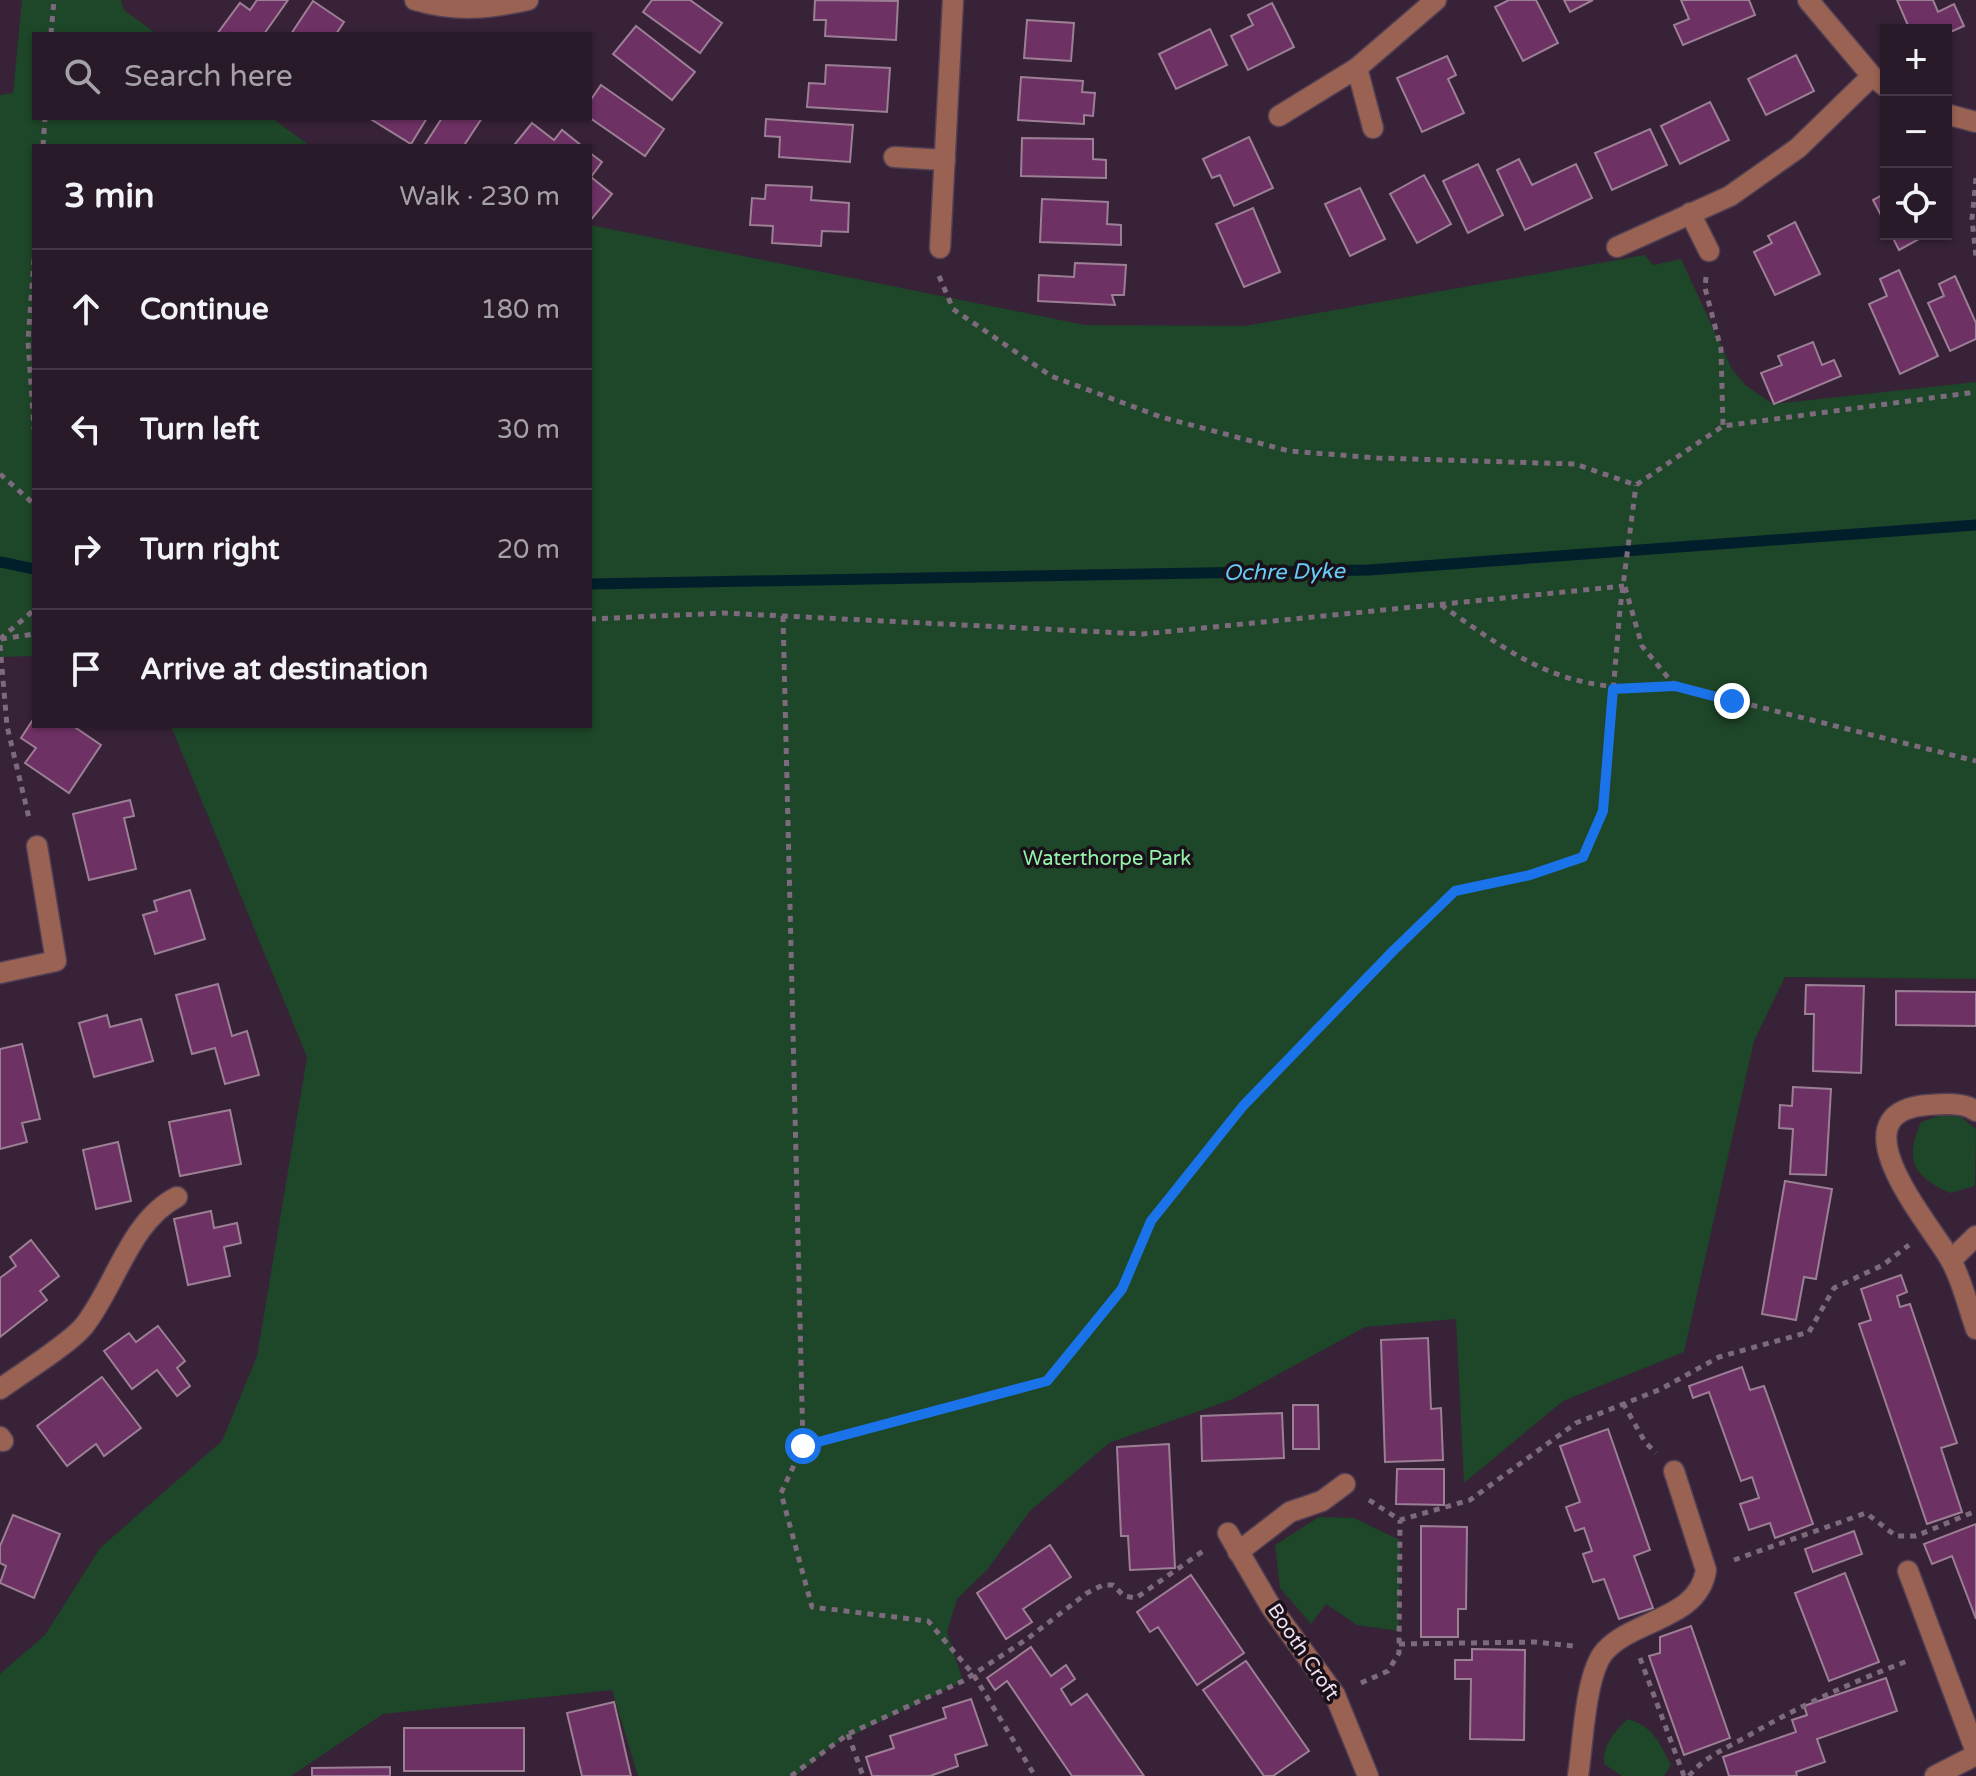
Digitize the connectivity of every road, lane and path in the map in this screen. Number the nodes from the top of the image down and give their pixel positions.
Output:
1 (54, 0) edge
2 (415, 0) edge
3 (528, 0) edge
4 (953, 0) edge
5 (1436, 0) edge
6 (1808, 0) edge
7 (51, 32) edge
8 (1357, 68) junction
9 (1879, 82) edge
10 (1279, 116) dead end
11 (1952, 116) edge
12 (45, 120) edge
13 (1976, 122) edge
14 (1373, 128) dead end
15 (43, 144) edge
16 (894, 157) dead end
17 (945, 160) junction
18 (1976, 178) edge
19 (1690, 213) junction
20 (1617, 247) dead end
21 (940, 248) joint
22 (1709, 251) joint
23 (1976, 257) edge
24 (32, 286) edge
25 (1976, 392) edge
26 (32, 400) edge
27 (1723, 426) junction
28 (0, 474) edge
29 (1636, 485) junction
30 (32, 502) edge
31 (1624, 586) junction
32 (1440, 604) junction
33 (32, 612) edge
34 (783, 616) junction
35 (592, 619) edge
36 (32, 634) edge
37 (0, 641) edge
38 (1675, 686) junction
39 (1613, 689) junction
40 (1976, 761) edge
41 (37, 846) joint
42 (0, 973) edge
43 (1976, 1111) edge
44 (177, 1197) dead end
45 (1928, 1231) junction
46 (1976, 1236) edge
47 (1951, 1260) junction
48 (1976, 1329) edge
49 (0, 1389) edge
50 (1623, 1403) junction
51 (803, 1446) junction
52 (1674, 1471) joint
53 (1345, 1484) joint
54 (1976, 1511) edge
55 (1400, 1520) junction
56 (1228, 1533) joint
57 (1238, 1552) junction
58 (1706, 1570) junction
59 (1908, 1571) dead end
60 (1632, 1634) junction
61 (1399, 1644) junction
62 (1606, 1649) junction
63 (1938, 1649) junction
64 (973, 1674) junction
65 (1335, 1695) junction
66 (848, 1734) junction
67 (1976, 1753) edge
68 (791, 1776) edge
69 (863, 1776) edge
70 (1035, 1776) edge
71 (1368, 1776) edge
72 (1578, 1776) edge
73 (1687, 1776) edge
74 (1935, 1776) edge

1 - 7 path
2 - 3 street
4 - 17 street
5 - 8 street
6 - 9 street
8 - 10 street
8 - 14 street
9 - 19 street
11 - 13 street
12 - 15 path
16 - 17 street
17 - 21 street
18 - 23 path
19 - 20 street
19 - 22 street
21 - 29 path
22 - 27 path
24 - 26 path
25 - 27 path
27 - 29 path
28 - 30 path
29 - 31 path
31 - 32 path
31 - 38 path
31 - 39 path
32 - 34 path
32 - 39 path
33 - 37 path
34 - 35 path
34 - 51 path
36 - 37 path
37 - 41 path
38 - 39 path
38 - 40 path
39 - 51 path
41 - 42 street
43 - 45 street
44 - 49 street
45 - 47 street
45 - 50 path
46 - 47 street
47 - 48 street
50 - 52 path
50 - 55 path
51 - 64 path
52 - 58 street
53 - 55 path
53 - 57 street
54 - 58 path
55 - 61 path
56 - 57 street, Booth Croft
56 - 64 path
57 - 65 street, Booth Croft
58 - 60 street
59 - 63 street
60 - 62 street
60 - 73 path
61 - 62 path
61 - 65 path
62 - 72 street
63 - 67 street
63 - 73 path
64 - 66 path
64 - 70 path
65 - 71 street, Booth Croft
66 - 68 path
66 - 69 path
67 - 74 street

